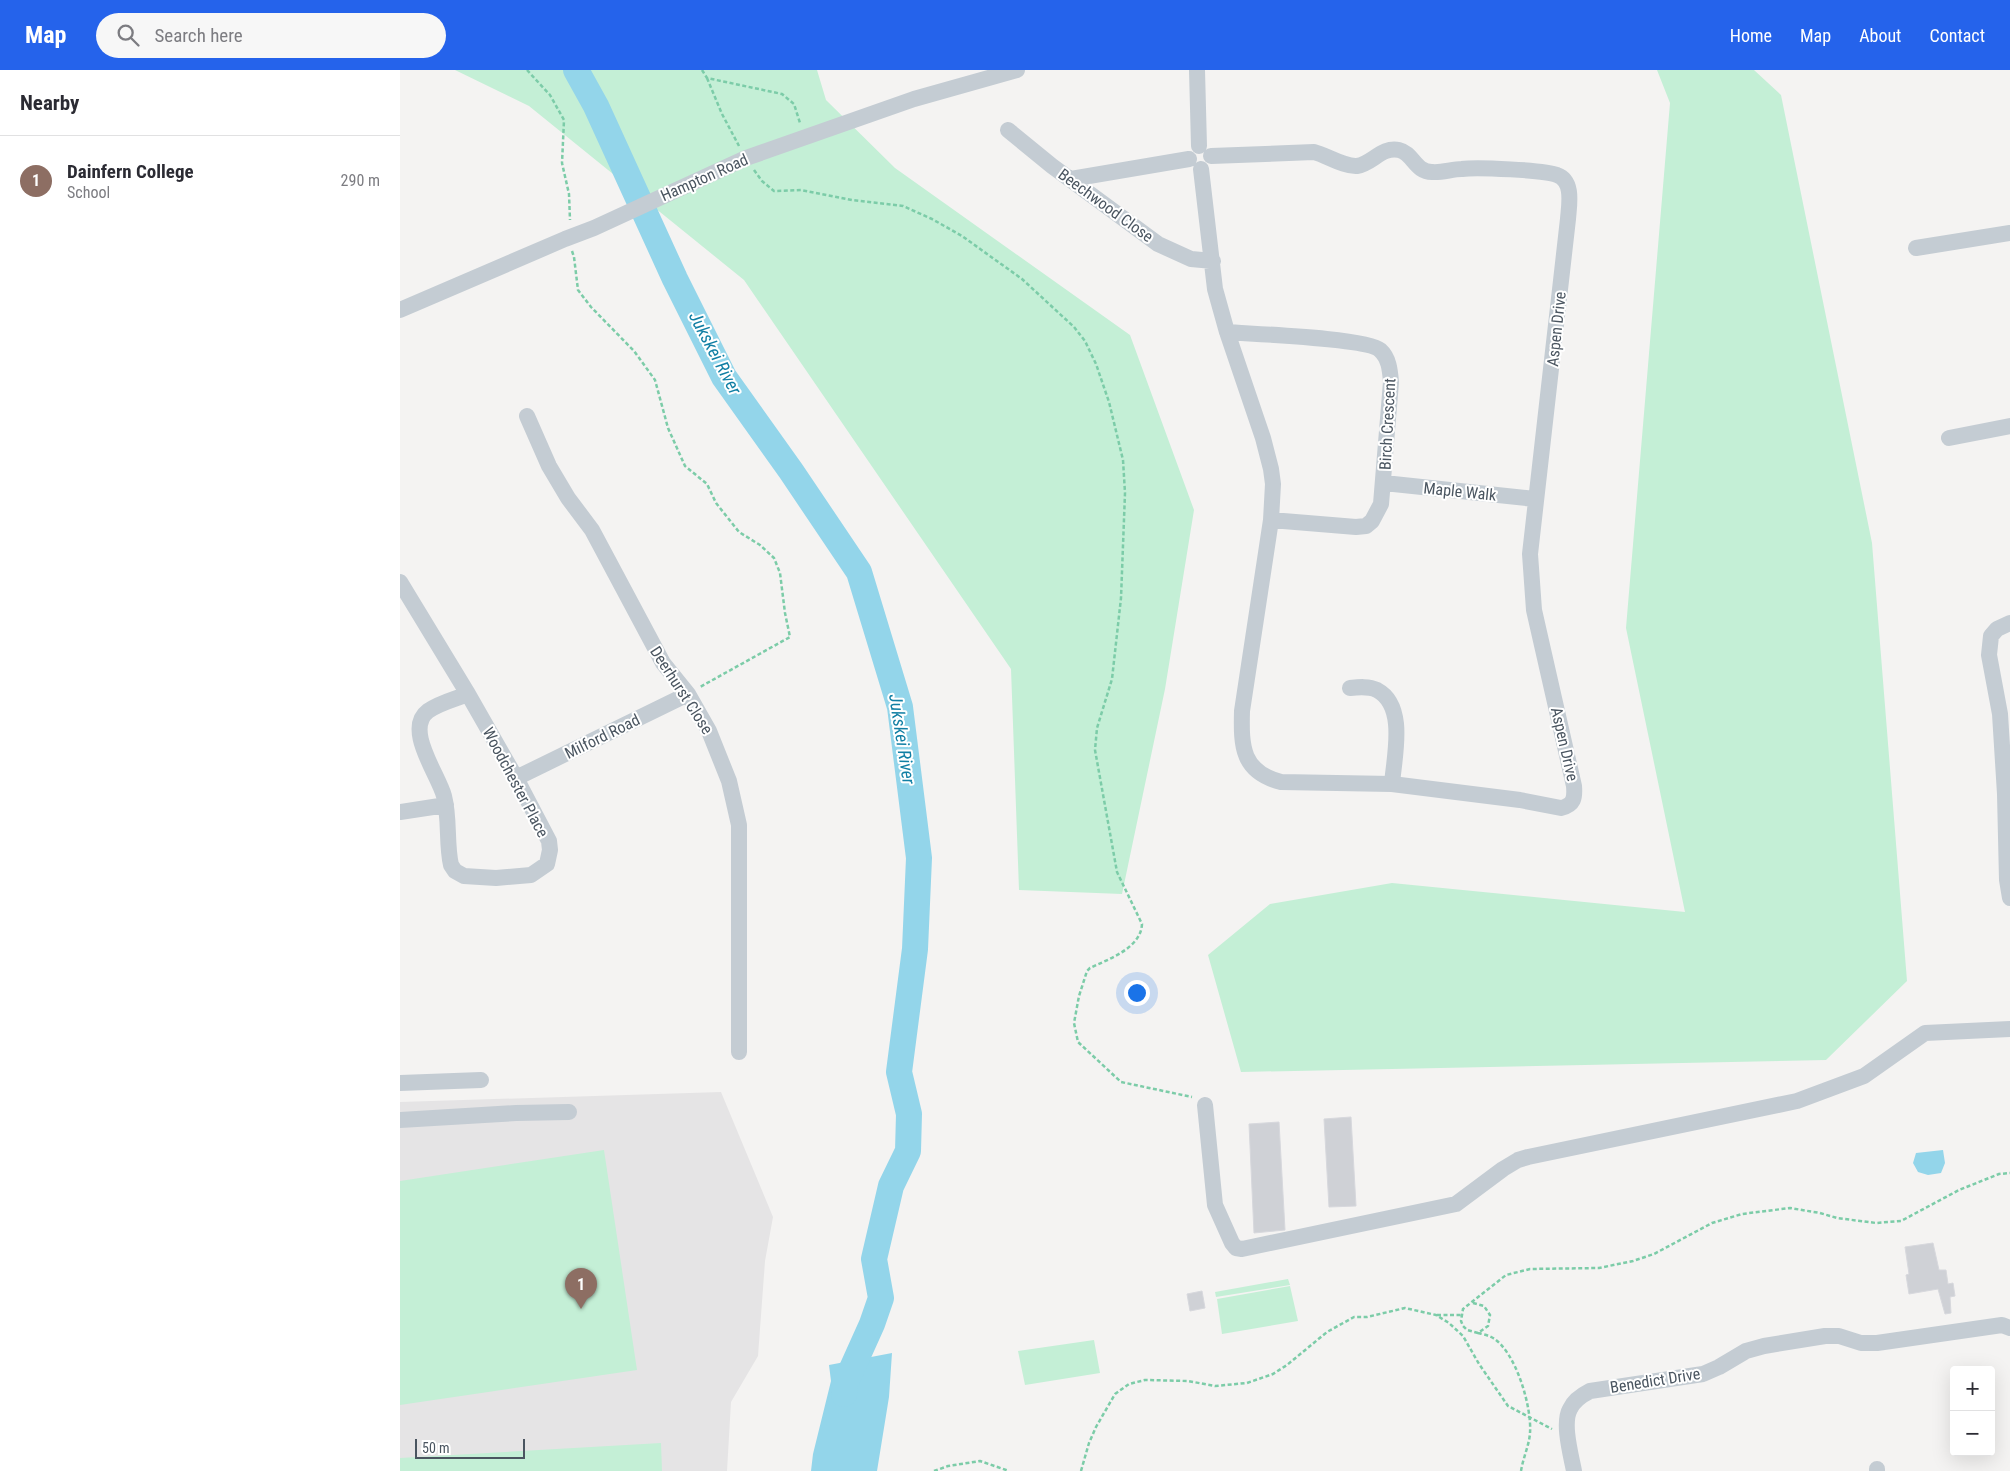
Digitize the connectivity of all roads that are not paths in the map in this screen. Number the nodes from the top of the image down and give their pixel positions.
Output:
1 (1017, 70) edge
2 (1197, 70) edge
3 (1008, 130) dead end
4 (1200, 158) junction
5 (1071, 179) junction
6 (2010, 233) edge
7 (1916, 248) dead end
8 (1213, 261) junction
9 (400, 310) edge
10 (1226, 332) junction
11 (527, 416) dead end
12 (2010, 426) edge
13 (1949, 438) dead end
14 (1384, 483) junction
15 (1535, 499) junction
16 (1271, 520) junction
17 (400, 582) edge
18 (2010, 623) edge
19 (1350, 688) dead end
20 (468, 694) junction
21 (688, 694) junction
22 (516, 778) junction
23 (1392, 784) junction
24 (2008, 794) edge
25 (446, 805) junction
26 (400, 812) edge
27 (2010, 898) edge
28 (2010, 1029) edge
29 (739, 1052) dead end
30 (482, 1080) dead end
31 (400, 1083) edge
32 (1205, 1105) road end
33 (569, 1112) dead end
34 (400, 1120) edge
35 (2010, 1328) edge
36 (1574, 1471) edge

1 - 9 street, Hampton Road
2 - 4 street, Aspen Drive
3 - 5 street, Beechwood Close
4 - 5 street, Aspen Drive
4 - 8 street, Aspen Drive
4 - 15 street, Aspen Drive
5 - 8 street, Beechwood Close
6 - 7 street
8 - 10 street, Aspen Drive
10 - 14 street, Birch Crescent
10 - 16 street, Aspen Drive
11 - 21 street, Deerhurst Close
12 - 13 street
14 - 15 street, Maple Walk
14 - 16 street, Birch Crescent
15 - 23 street, Aspen Drive
16 - 23 street, Aspen Drive
17 - 20 street, Woodchester Place
18 - 24 street
19 - 23 street
20 - 22 street, Woodchester Place
20 - 25 street, Woodchester Place
21 - 22 street, Milford Road
21 - 29 street, Deerhurst Close
22 - 25 street, Woodchester Place
24 - 27 street
25 - 26 street
28 - 32 street
30 - 31 street
33 - 34 street
35 - 36 street, Benedict Drive

